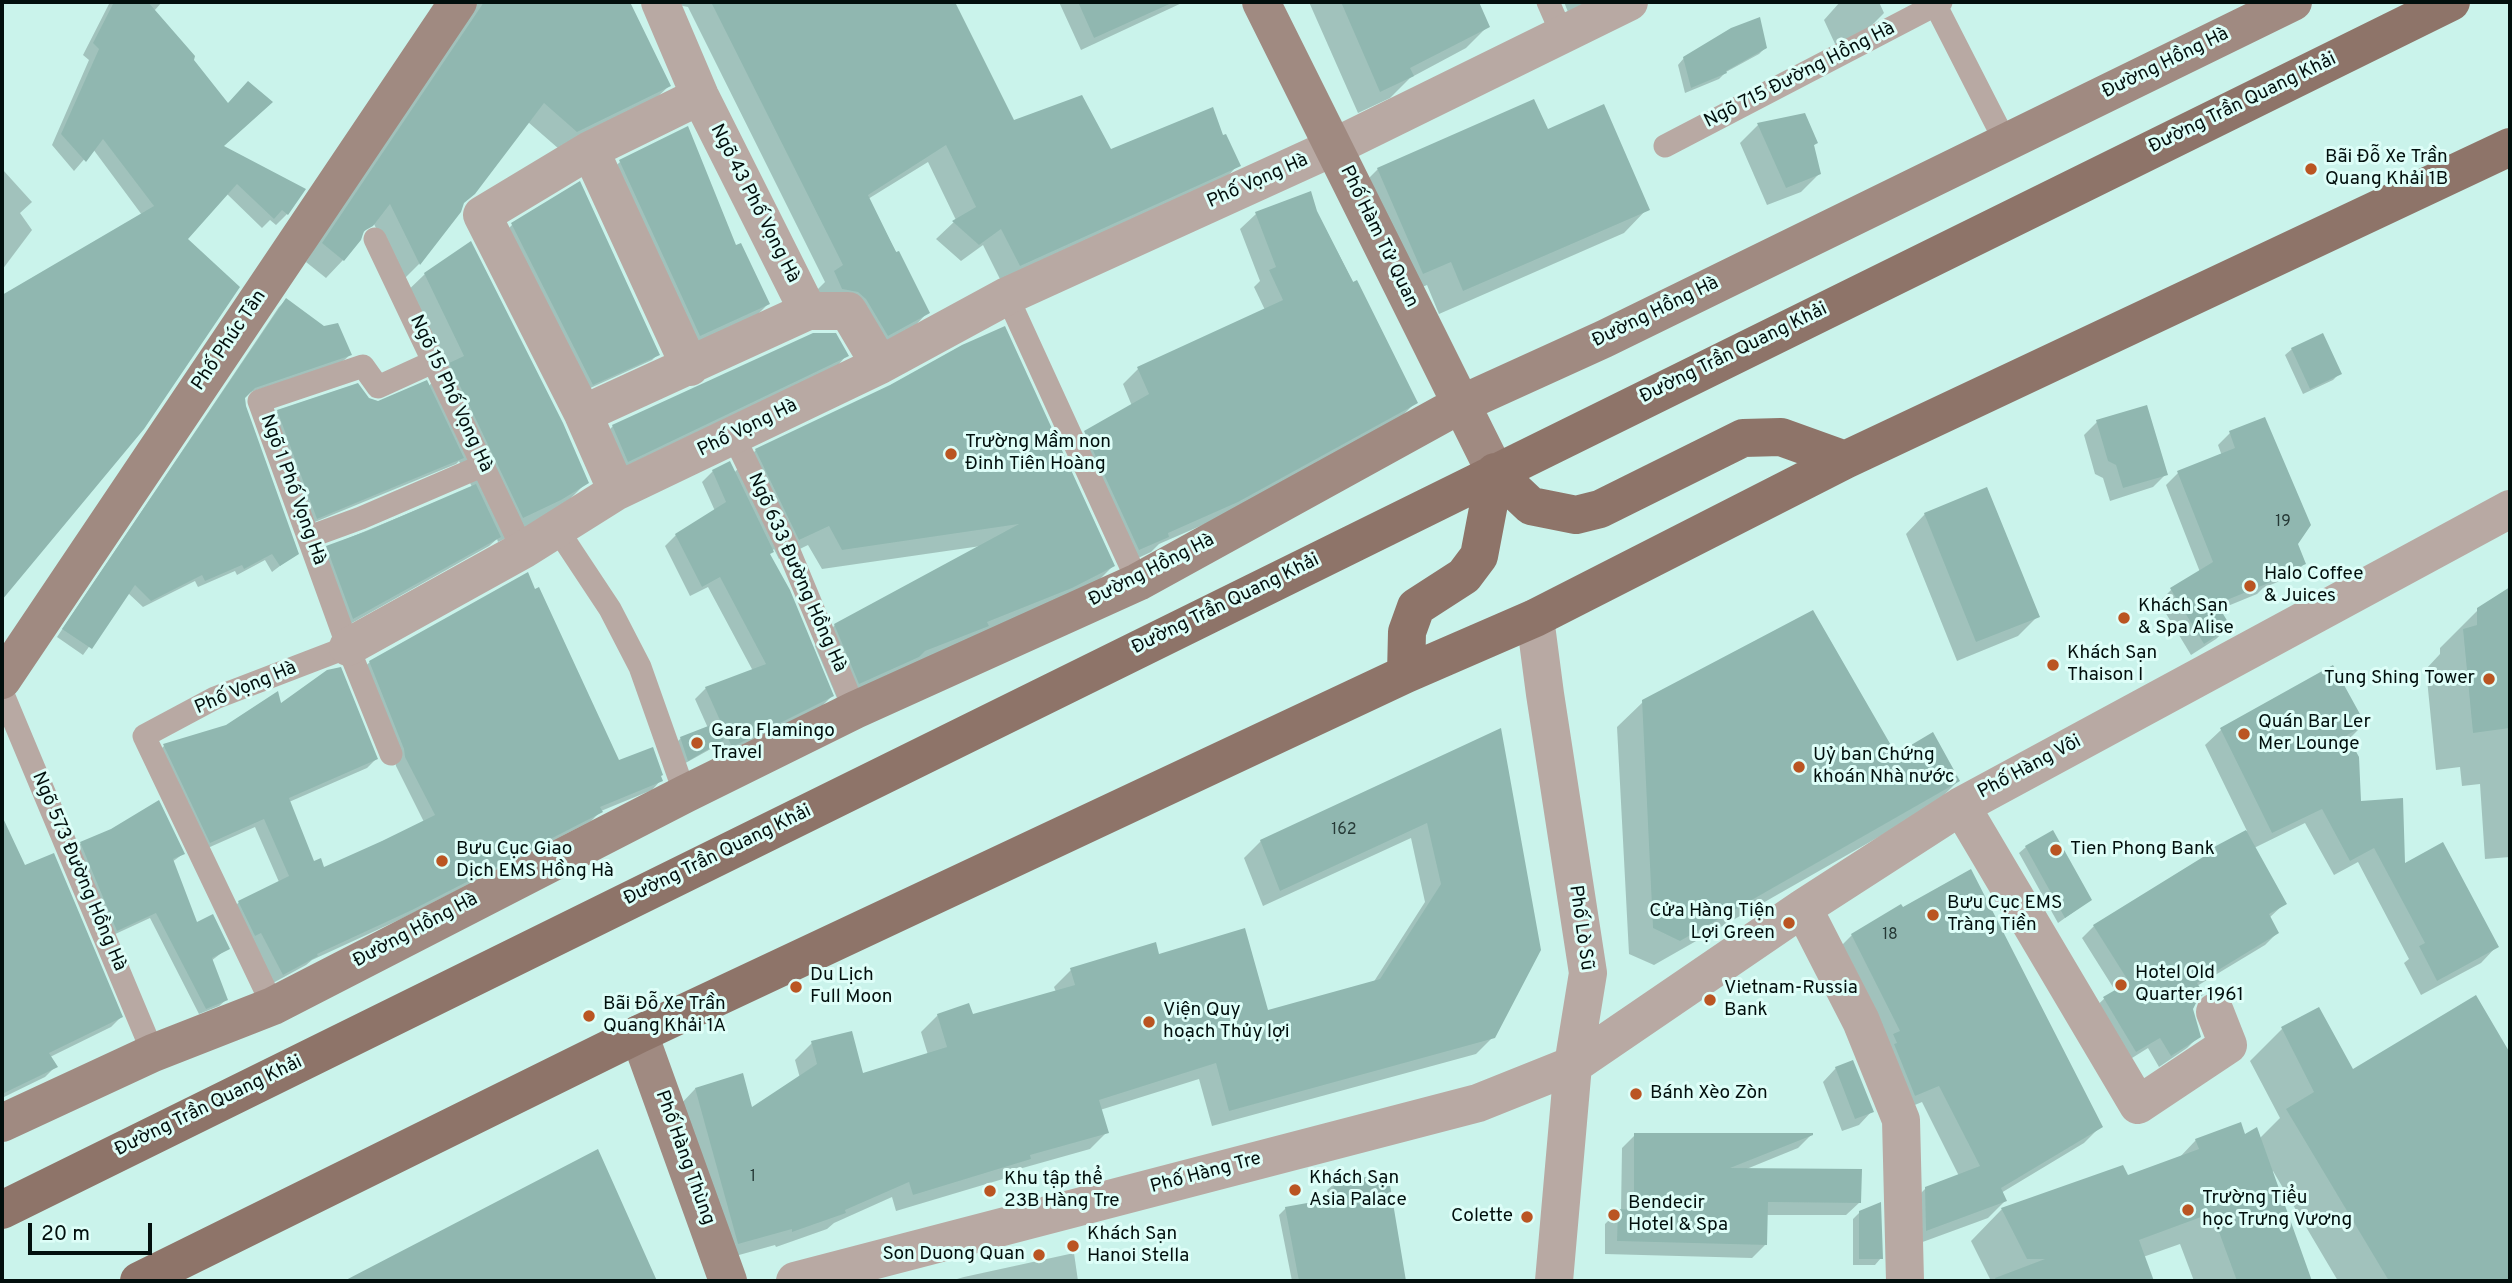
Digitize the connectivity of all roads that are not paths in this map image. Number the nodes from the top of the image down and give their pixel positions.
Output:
1 (660, 2) edge
2 (1261, 2) edge
3 (1629, 2) edge
4 (2293, 2) edge
5 (2451, 2) edge
6 (455, 3) edge
7 (1937, 3) edge
8 (1555, 18) edge
9 (700, 96) junction
10 (2006, 143) junction
11 (1664, 146) dead end
12 (1334, 147) junction
13 (2510, 147) edge
14 (590, 150) junction
15 (375, 239) dead end
16 (1007, 296) junction
17 (808, 311) junction
18 (435, 361) junction
19 (880, 365) junction
20 (690, 367) junction
21 (1461, 404) junction
22 (583, 414) junction
23 (734, 437) junction
24 (1845, 460) junction
25 (484, 465) junction
26 (1495, 472) junction
27 (617, 491) junction
28 (2510, 509) edge
29 (557, 529) junction
30 (309, 537) junction
31 (523, 550) junction
32 (1138, 582) junction
33 (1535, 618) junction
34 (348, 647) junction
35 (1406, 674) junction
36 (2, 680) edge
37 (2, 692) edge
38 (855, 710) junction
39 (391, 754) dead end
40 (685, 794) junction
41 (1961, 806) junction
42 (1802, 908) junction
43 (273, 1006) junction
44 (2216, 1012) dead end
45 (639, 1034) junction
46 (153, 1053) junction
47 (1573, 1065) junction
48 (2, 1123) edge
49 (2, 1210) edge
50 (139, 1281) edge
51 (728, 1281) edge
52 (795, 1281) edge
53 (1554, 1281) edge
54 (1905, 1281) edge

1 - 9 street, Ngõ 43 Phố Vọng Hà
2 - 12 street, Phố Hàm Tử Quan
3 - 8 street, Phố Vọng Hà
4 - 10 street, Đường Hồng Hà
5 - 26 main road, Đường Trần Quang Khải
6 - 36 street, Phố Phúc Tân
7 - 10 lane, Ngõ 715 Đường Hồng Hà
7 - 11 lane, Ngõ 715 Đường Hồng Hà
8 - 12 street, Phố Vọng Hà
9 - 14 street
9 - 17 street, Ngõ 43 Phố Vọng Hà
10 - 21 street, Đường Hồng Hà
12 - 16 street, Phố Vọng Hà
12 - 21 street, Phố Hàm Tử Quan
13 - 24 main road
14 - 20 street
14 - 22 street
15 - 18 lane, Ngõ 15 Phố Vọng Hà
16 - 19 street, Phố Vọng Hà
16 - 32 lane
17 - 19 street
17 - 20 street
18 - 25 lane, Ngõ 15 Phố Vọng Hà
18 - 30 lane, Ngõ 1 Phố Vọng Hà
19 - 23 street, Phố Vọng Hà
20 - 22 street
21 - 26 street, Phố Hàm Tử Quan
21 - 32 street, Đường Hồng Hà
22 - 27 street
23 - 27 street, Phố Vọng Hà
23 - 38 lane, Ngõ 633 Đường Hồng Hà
24 - 26 main road
24 - 33 main road
25 - 30 lane
25 - 31 lane, Ngõ 15 Phố Vọng Hà
26 - 35 main road
26 - 49 main road, Đường Trần Quang Khải
27 - 29 street, Phố Vọng Hà
28 - 41 street, Phố Hàng Vôi
29 - 31 street, Phố Vọng Hà
29 - 40 lane
30 - 34 lane, Ngõ 1 Phố Vọng Hà
31 - 34 street, Phố Vọng Hà
32 - 38 street, Đường Hồng Hà
33 - 35 main road
33 - 47 street, Phố Lò Sũ
34 - 39 lane, Ngõ 1 Phố Vọng Hà
34 - 43 lane, Phố Vọng Hà
35 - 45 main road
37 - 46 lane, Ngõ 573 Đường Hồng Hà
38 - 40 street, Đường Hồng Hà
40 - 43 street, Đường Hồng Hà
41 - 42 street, Phố Hàng Vôi
41 - 44 street
42 - 47 street, Phố Hàng Vôi
42 - 54 street
43 - 46 street, Đường Hồng Hà
45 - 50 main road
45 - 51 street, Phố Hàng Thùng
46 - 48 street, Đường Hồng Hà
47 - 52 street, Phố Hàng Tre
47 - 53 street, Phố Lò Sũ

